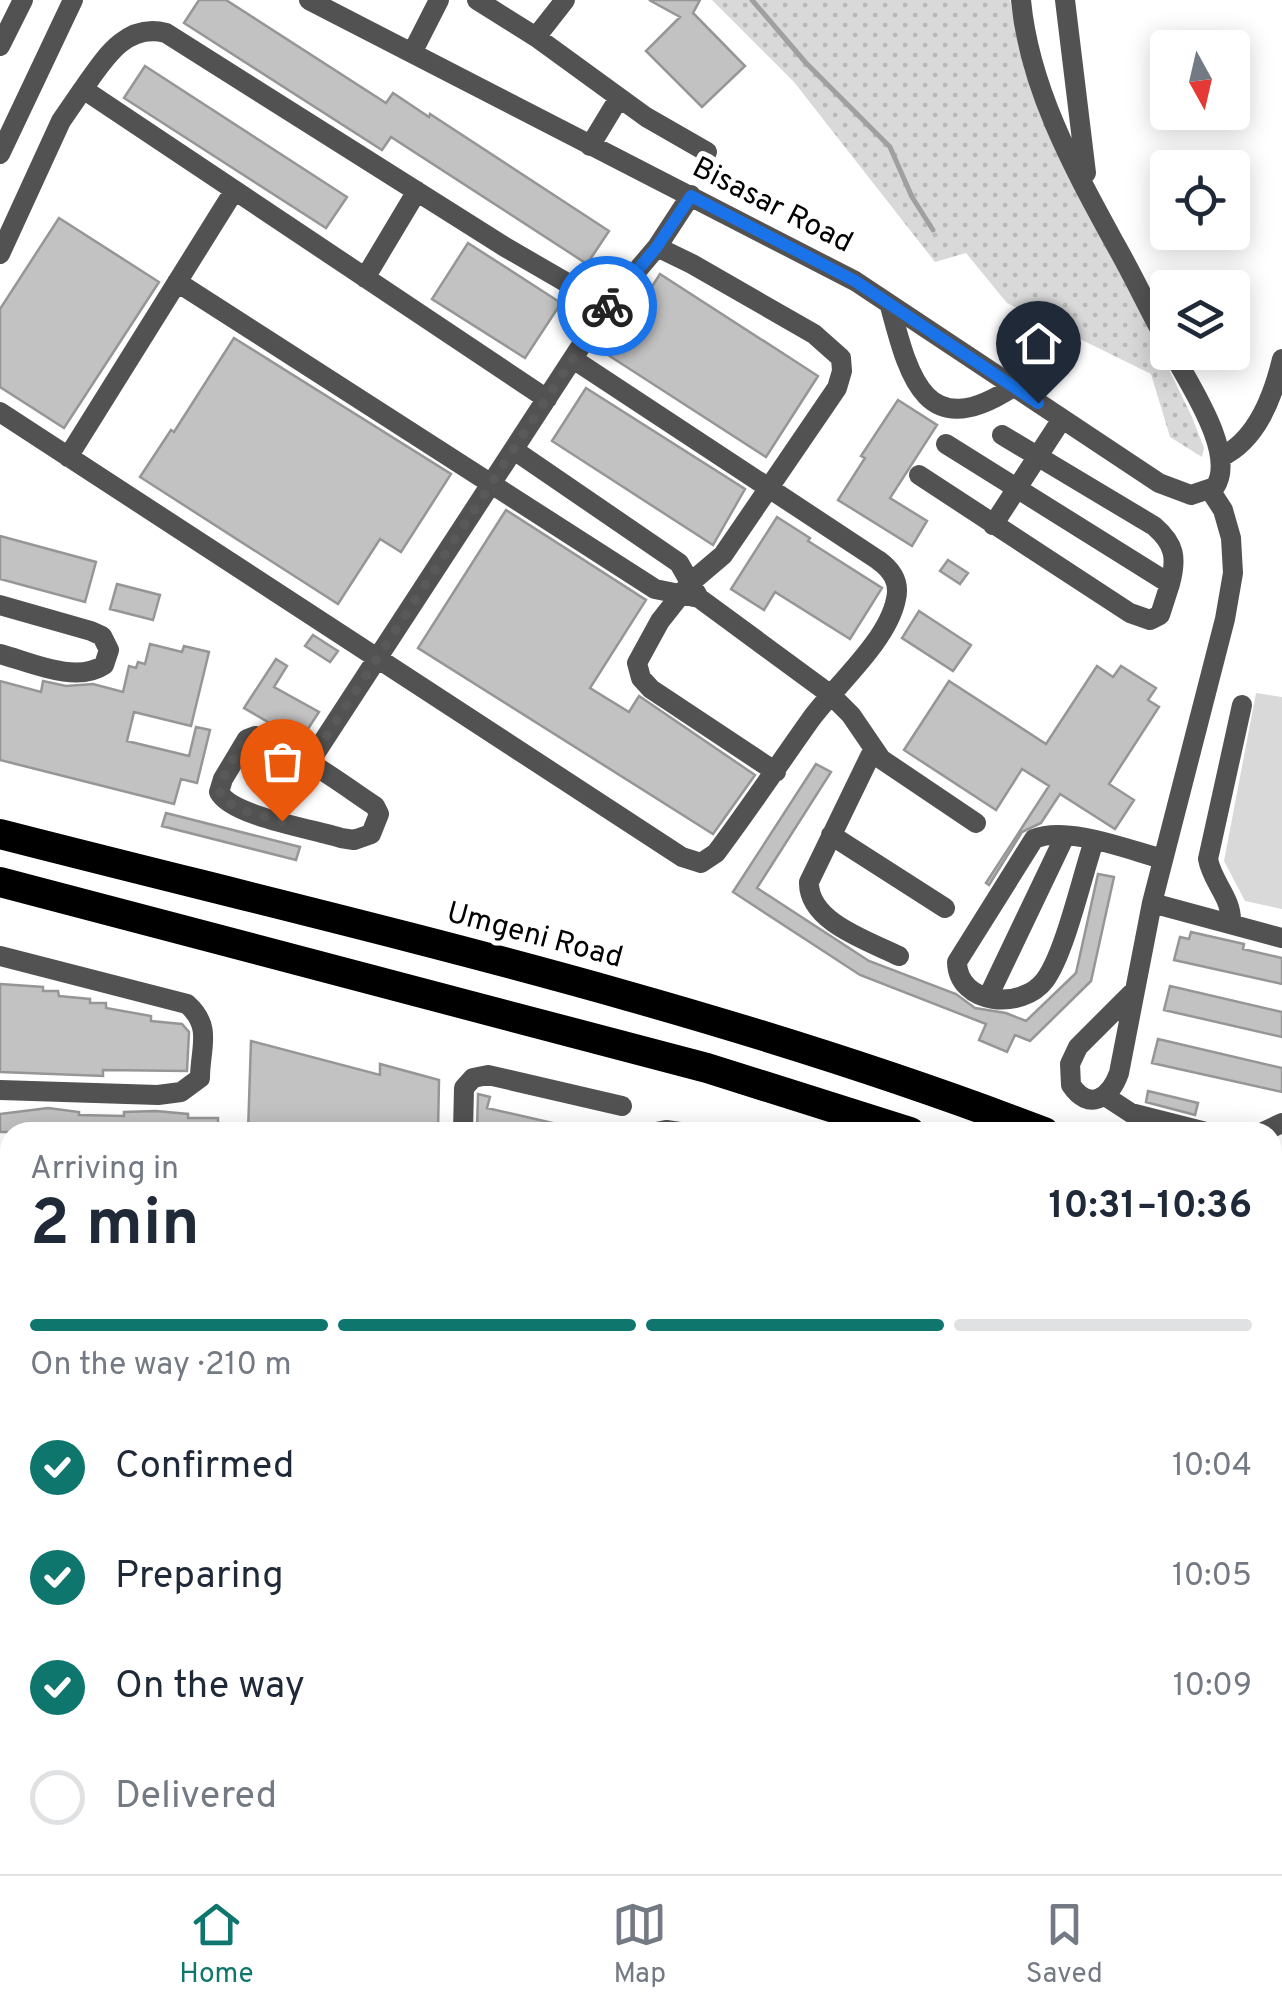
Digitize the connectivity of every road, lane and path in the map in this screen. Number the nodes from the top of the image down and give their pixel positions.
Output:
1 (24, 0) edge
2 (73, 0) edge
3 (309, 0) edge
4 (439, 0) edge
5 (477, 0) edge
6 (1022, 0) edge
7 (1065, 0) edge
8 (560, 2) edge
9 (536, 37) junction
10 (0, 46) edge
11 (412, 53) junction
12 (1071, 65) junction
13 (1037, 76) junction
14 (82, 88) junction
15 (619, 98) junction
16 (590, 146) junction
17 (707, 152) dead end
18 (0, 154) edge
19 (234, 191) junction
20 (418, 191) junction
21 (691, 196) junction
22 (1090, 199) junction
23 (656, 248) junction
24 (0, 254) edge
25 (365, 278) junction
26 (176, 282) junction
27 (607, 306) junction
28 (890, 306) junction
29 (1150, 311) edge
30 (573, 359) junction
31 (1282, 360) edge
32 (1181, 370) edge
33 (1013, 387) junction
34 (548, 399) junction
35 (0, 412) edge
36 (1062, 419) junction
37 (1002, 435) dead end
38 (946, 444) dead end
39 (514, 450) junction
40 (68, 456) junction
41 (1221, 457) junction
42 (1037, 458) junction
43 (919, 475) dead end
44 (494, 484) junction
45 (1017, 488) junction
46 (769, 489) junction
47 (1210, 490) junction
48 (993, 524) junction
49 (1170, 584) junction
50 (691, 592) junction
51 (0, 605) edge
52 (0, 654) edge
53 (376, 658) junction
54 (831, 696) junction
55 (1242, 706) dead end
56 (872, 750) junction
57 (309, 763) junction
58 (776, 772) junction
59 (976, 823) dead end
60 (0, 834) edge
61 (830, 834) junction
62 (1065, 836) junction
63 (1094, 841) junction
64 (1163, 859) junction
65 (0, 882) edge
66 (0, 892) edge
67 (51, 894) junction
68 (1152, 903) junction
69 (945, 908) dead end
70 (1231, 922) junction
71 (1282, 938) edge
72 (0, 956) edge
73 (899, 956) dead end
74 (1134, 990) junction
75 (988, 997) junction
76 (0, 1090) edge
77 (1105, 1096) junction
78 (622, 1106) dead end
79 (463, 1122) edge
80 (875, 1122) edge
81 (1018, 1122) edge
82 (1167, 1122) edge

1 - 10 street
2 - 18 street
3 - 11 street, Bisasar Road
4 - 11 street
5 - 9 street
6 - 13 street
7 - 12 street
8 - 9 street
9 - 15 street
11 - 16 street, Bisasar Road
12 - 13 street
12 - 22 street
13 - 22 street
14 - 19 street
14 - 20 street
14 - 24 street
15 - 16 street
15 - 17 street
16 - 21 street, Bisasar Road
19 - 25 street
19 - 26 street
20 - 25 street
20 - 27 street
21 - 23 street
21 - 28 street, Bisasar Road
22 - 29 street
23 - 27 street
23 - 46 street
25 - 34 street
26 - 40 street
26 - 44 street
27 - 30 street
28 - 33 street, Bisasar Road
28 - 33 street
30 - 34 street
30 - 46 street
31 - 41 street
32 - 41 street
33 - 36 street, Bisasar Road
34 - 39 street
35 - 40 street
36 - 42 street
36 - 47 street, Bisasar Road
37 - 42 street
38 - 45 street
39 - 44 street
39 - 50 street
40 - 53 street
41 - 47 street
42 - 45 street
42 - 49 street
43 - 48 street
44 - 50 street
44 - 53 street
45 - 48 street
45 - 49 street
46 - 50 street
46 - 54 street
47 - 64 street
48 - 49 street
50 - 54 street
50 - 58 street
51 - 52 street
53 - 57 street
53 - 58 street
54 - 56 street
54 - 58 street
55 - 70 street
56 - 59 street
56 - 61 street
57 - 57 street
60 - 81 highway, Umgeni Road
61 - 69 street
61 - 73 street
62 - 63 street
62 - 75 street
62 - 75 street
63 - 64 street
63 - 75 street
64 - 68 street
65 - 67 highway
66 - 67 highway
67 - 80 highway
68 - 70 street
68 - 74 street
70 - 71 street
72 - 76 street
74 - 77 street
74 - 77 street
77 - 82 street
78 - 79 street

